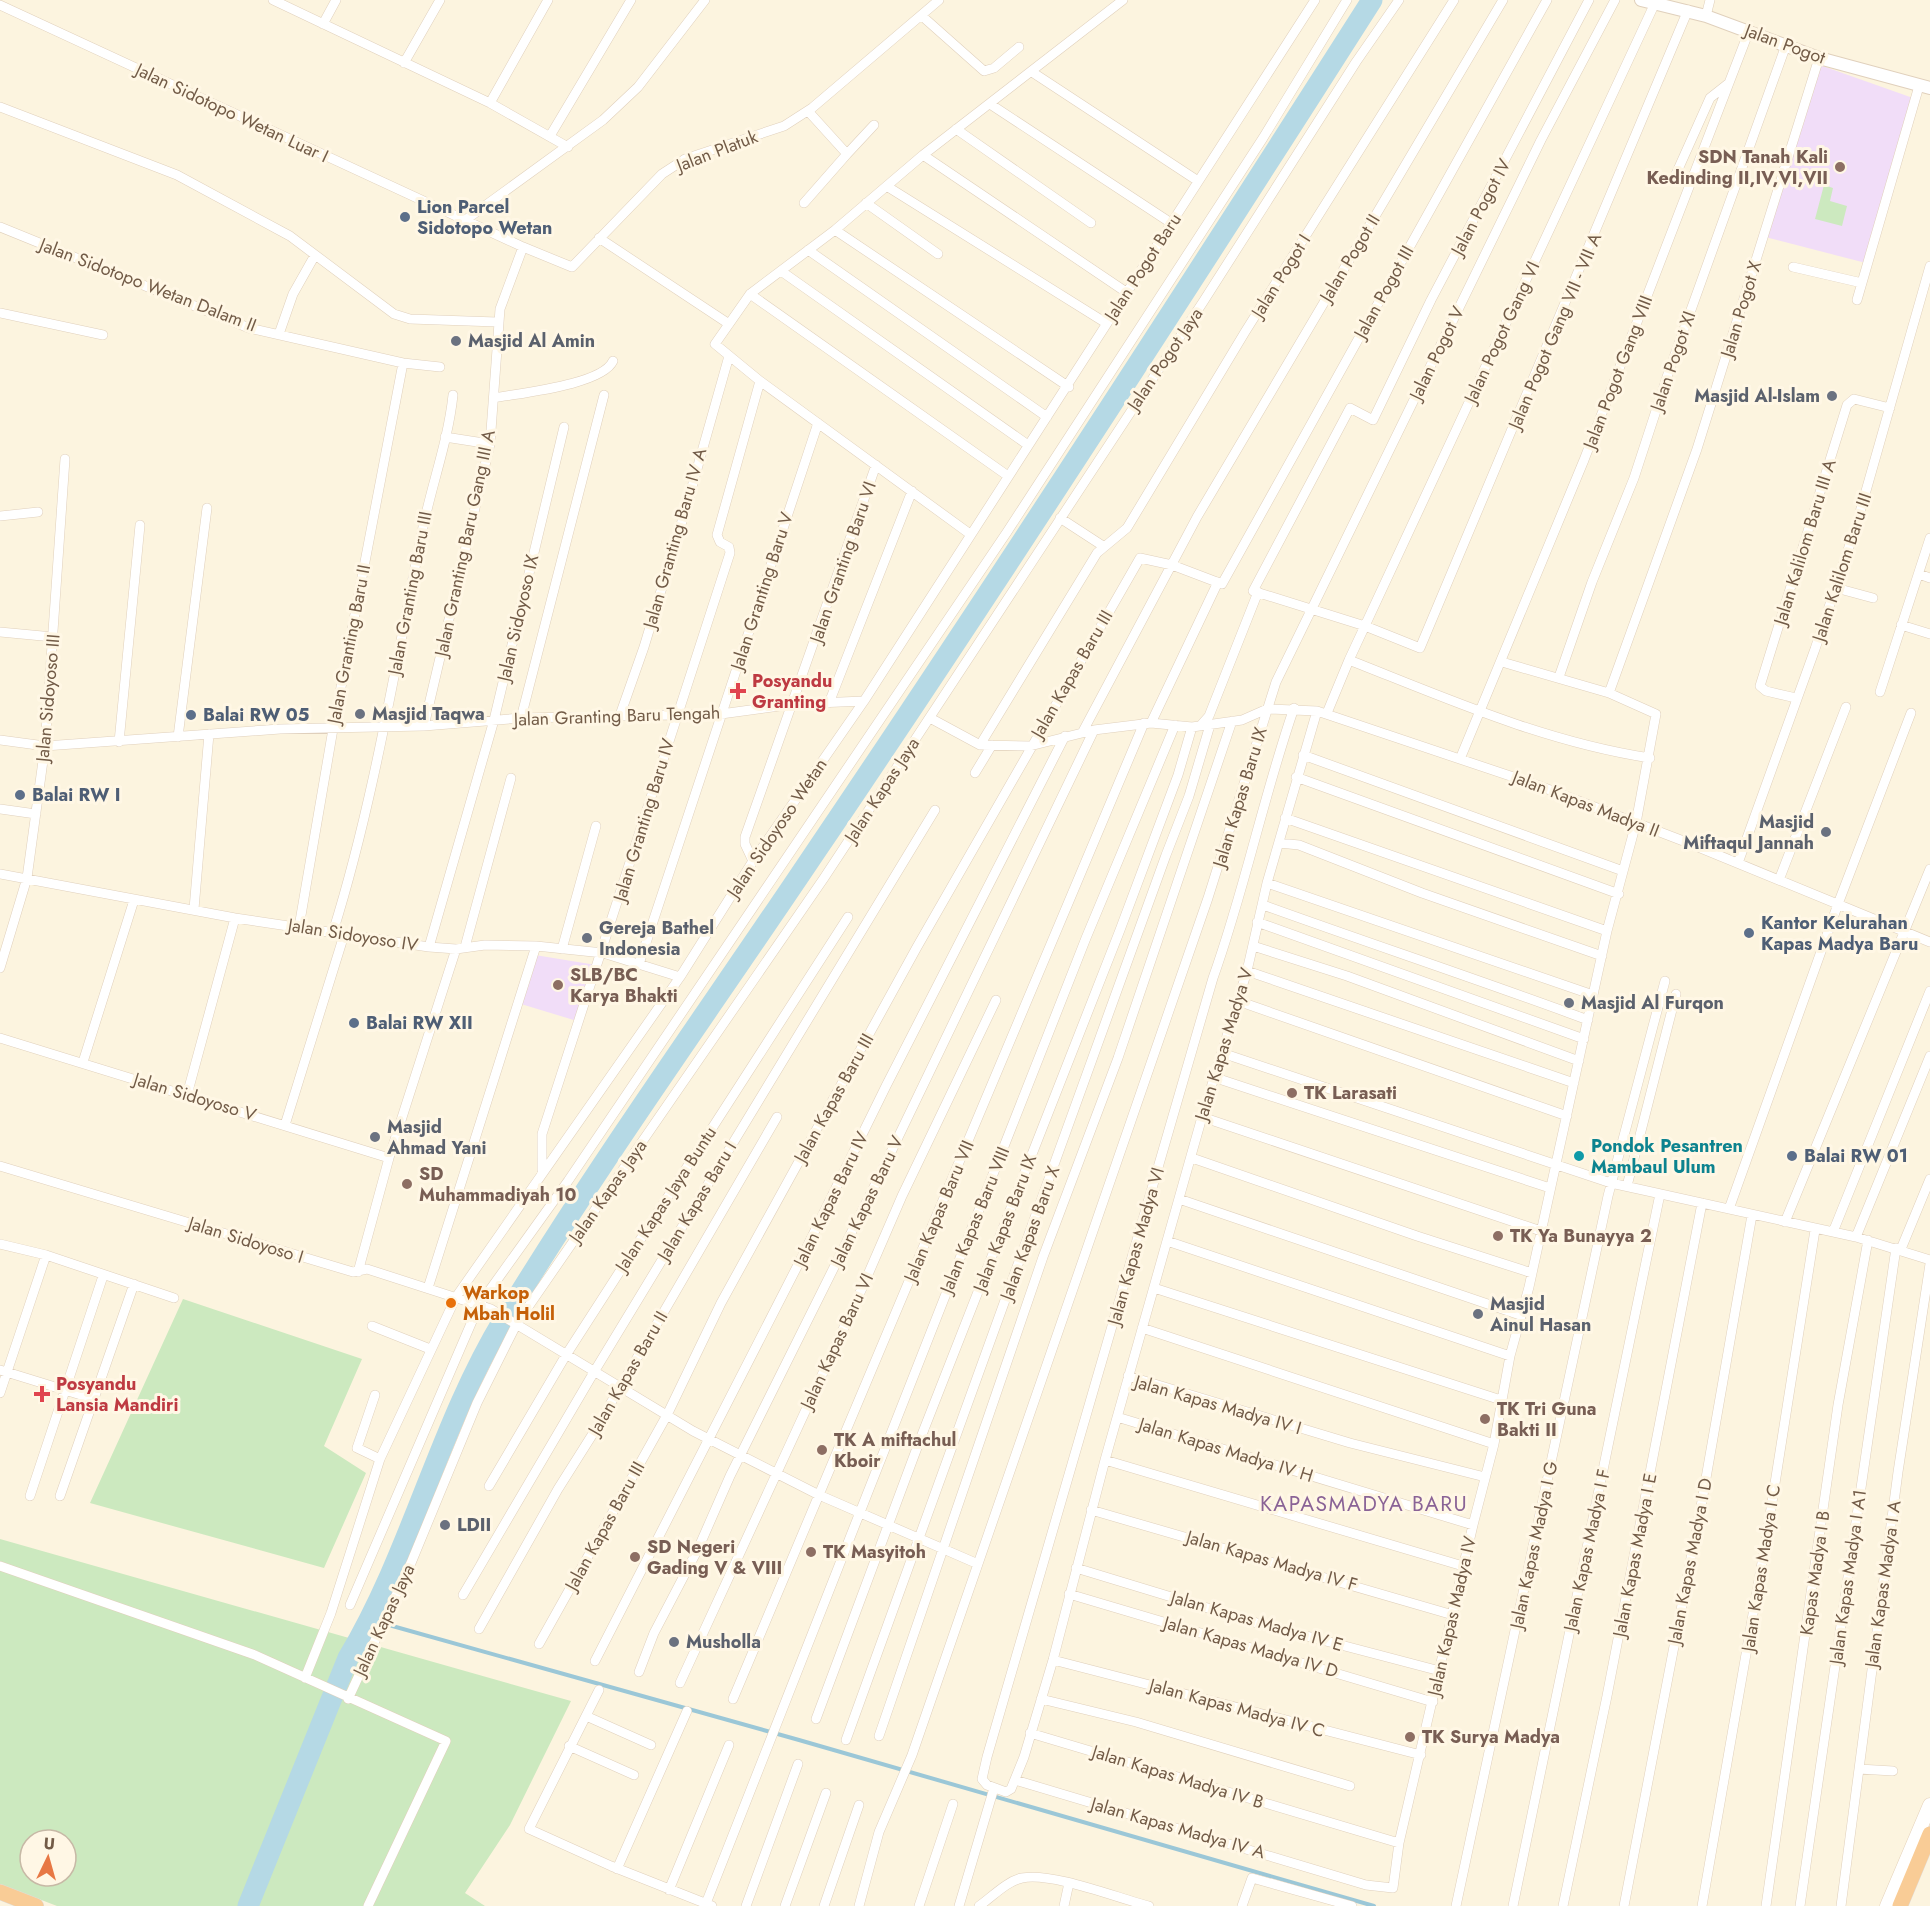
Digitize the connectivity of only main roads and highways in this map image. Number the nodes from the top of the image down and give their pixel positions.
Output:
1 (1930, 1804) edge
2 (1930, 1834) edge
3 (0, 1892) edge
4 (36, 1906) edge
5 (1887, 1906) edge
6 (1900, 1906) edge

1 - 5 main road
2 - 6 highway
3 - 4 highway

